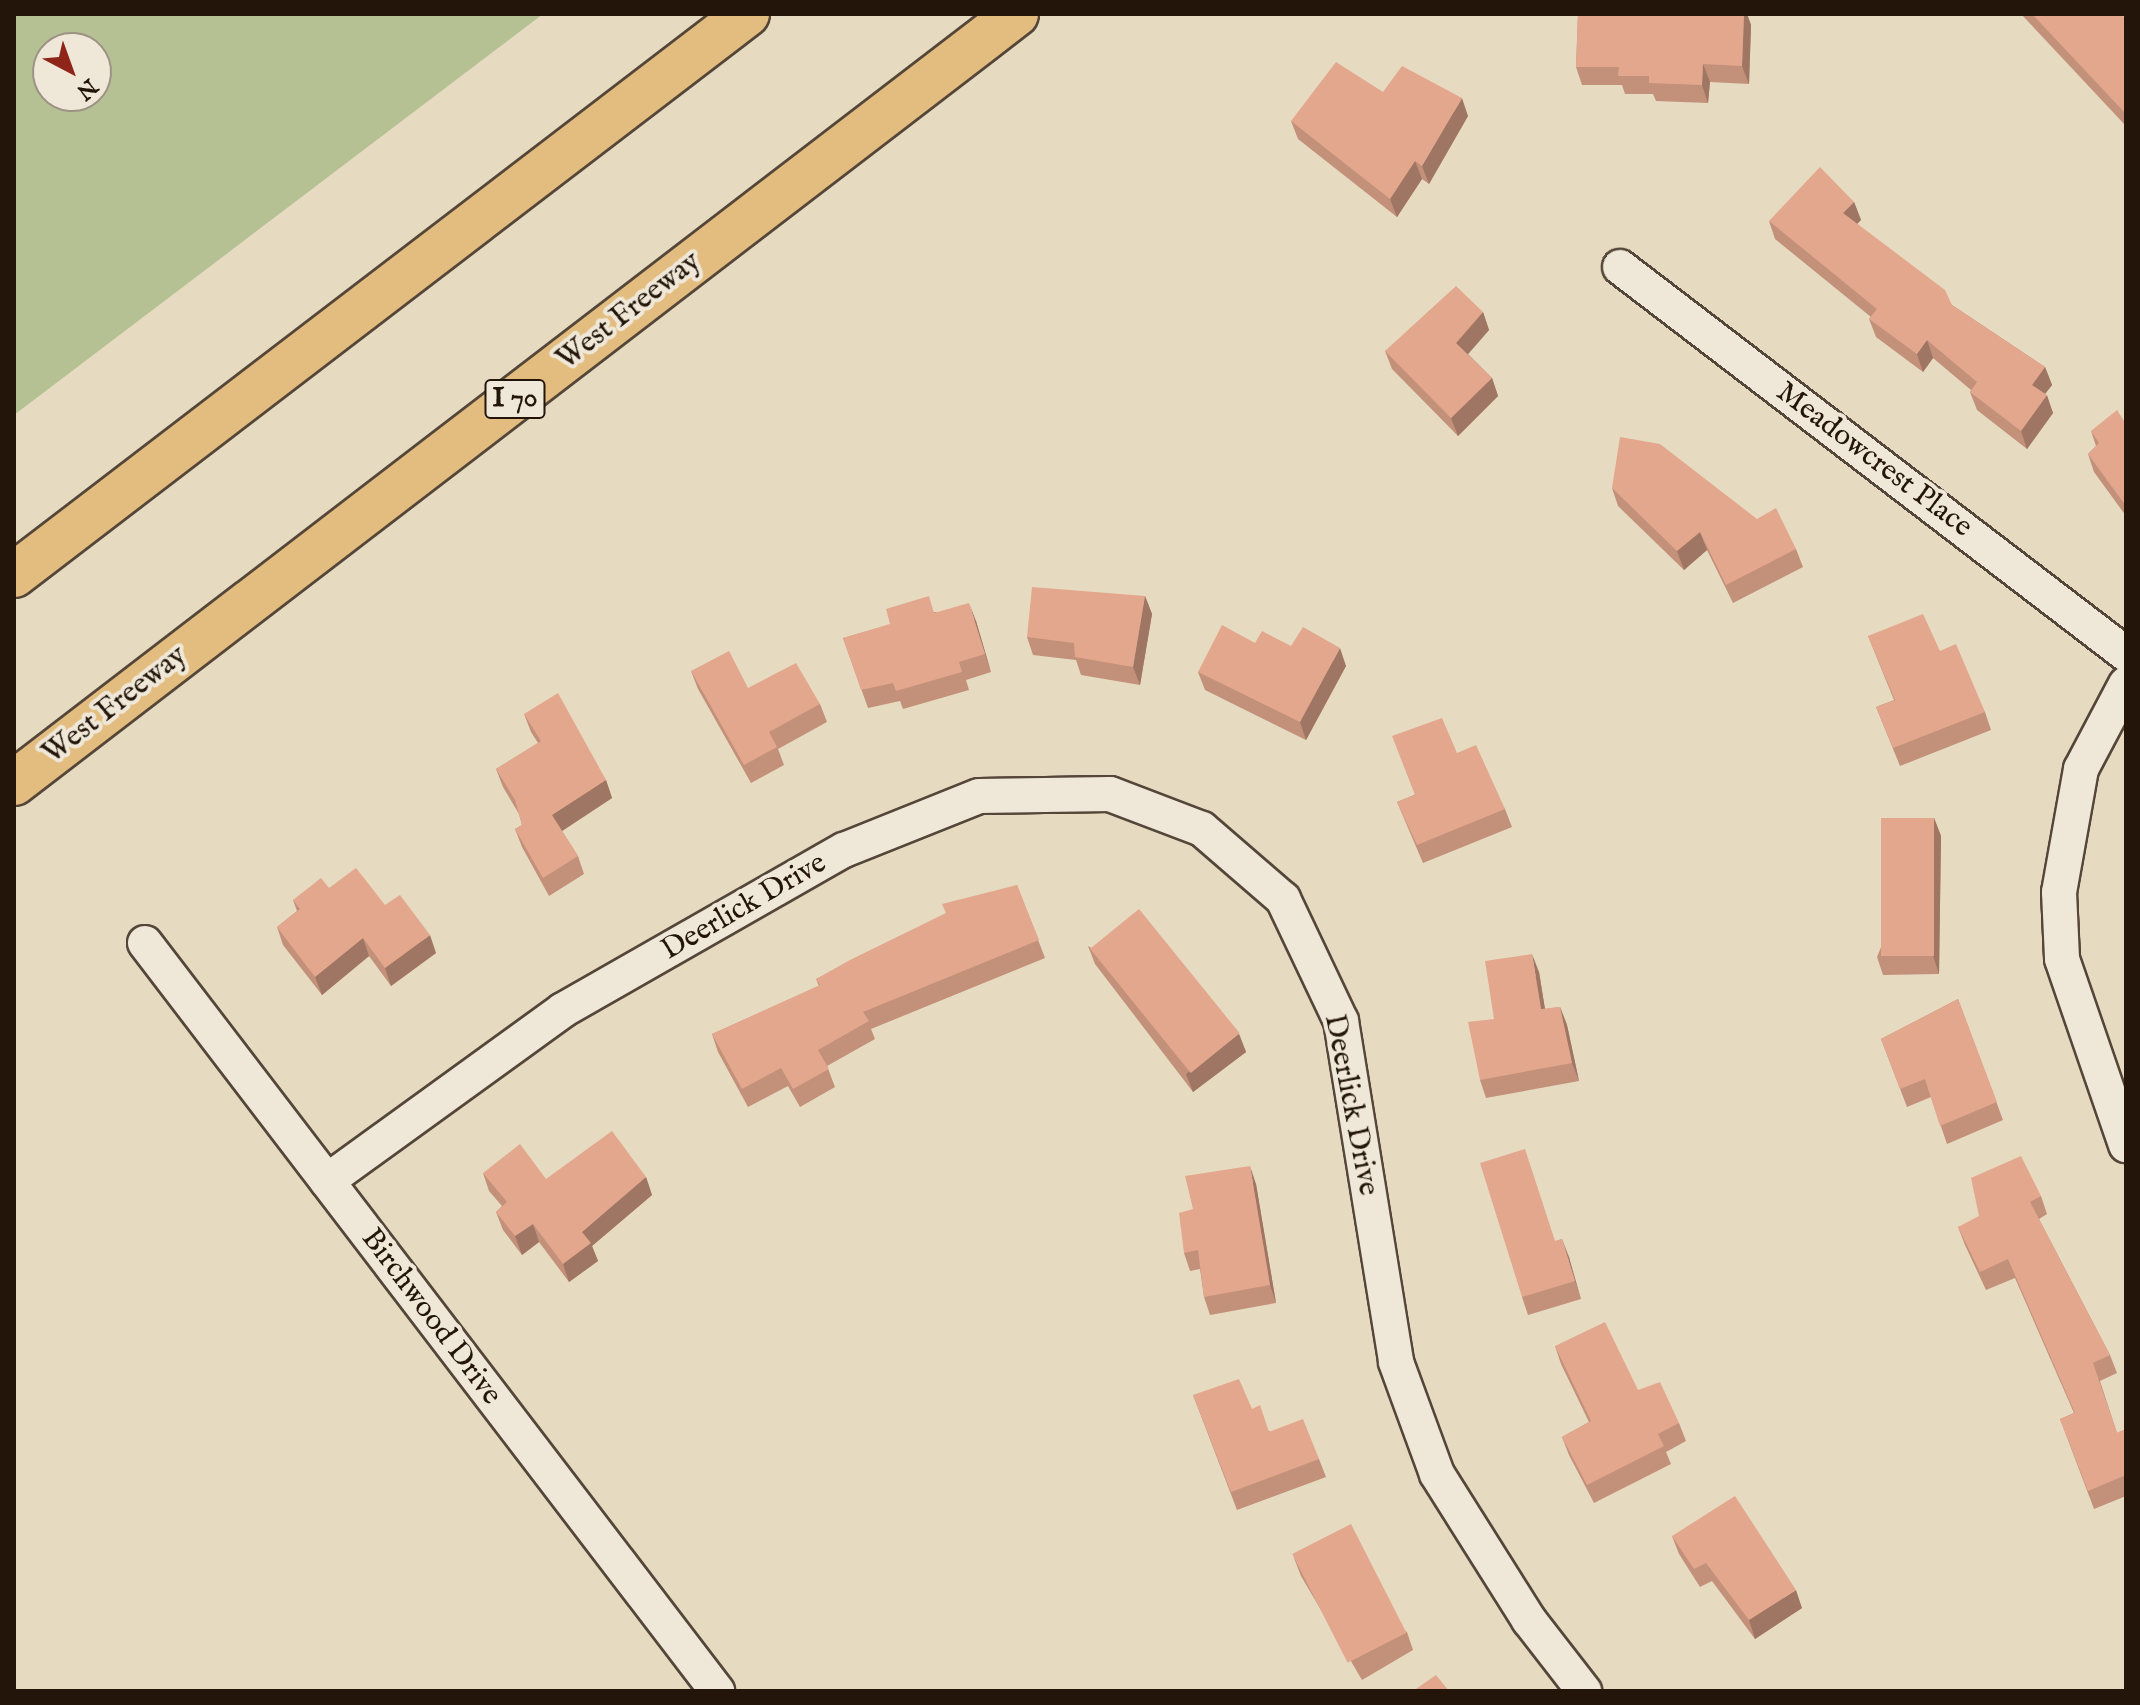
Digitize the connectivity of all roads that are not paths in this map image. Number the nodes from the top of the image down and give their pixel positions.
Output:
1 (747, 14) edge
2 (1016, 14) edge
3 (1620, 267) dead end
4 (14, 575) edge
5 (2126, 654) edge
6 (2126, 684) edge
7 (14, 783) edge
8 (145, 943) dead end
9 (2126, 1145) edge
10 (327, 1181) junction
11 (717, 1691) edge
12 (1584, 1691) edge

1 - 4 highway
2 - 7 highway, West Freeway / I 70
3 - 5 street, Meadowcrest Place
6 - 9 street
8 - 10 street, Birchwood Drive
10 - 11 street, Birchwood Drive
10 - 12 street, Deerlick Drive

